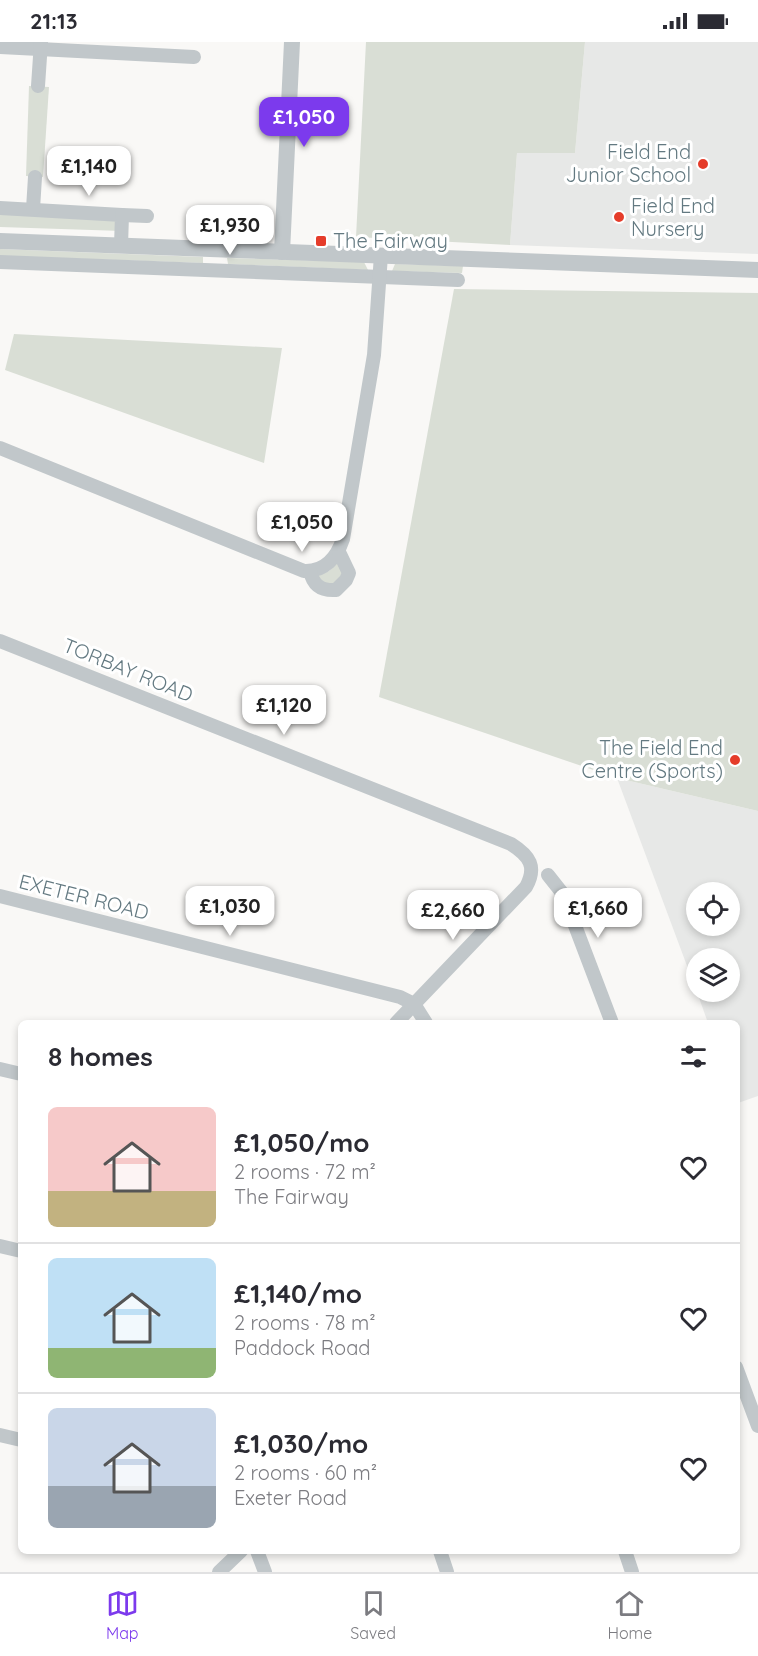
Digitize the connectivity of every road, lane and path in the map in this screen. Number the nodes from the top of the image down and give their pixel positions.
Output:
1 (292, 42) edge
2 (41, 46) edge
3 (0, 48) edge
4 (194, 57) dead end
5 (38, 86) dead end
6 (35, 177) dead end
7 (0, 208) edge
8 (33, 209) junction
9 (122, 215) junction
10 (147, 216) dead end
11 (0, 241) edge
12 (121, 246) junction
13 (282, 252) junction
14 (381, 255) junction
15 (0, 262) edge
16 (758, 270) edge
17 (381, 277) junction
18 (458, 280) dead end
19 (0, 448) edge
20 (339, 552) junction
21 (310, 571) junction
22 (0, 641) edge
23 (548, 875) dead end
24 (0, 896) edge
25 (414, 1004) junction
26 (399, 1020) edge
27 (424, 1020) edge
28 (611, 1020) edge
29 (0, 1069) edge
30 (18, 1073) edge
31 (0, 1245) edge
32 (18, 1250) edge
33 (740, 1378) edge
34 (758, 1426) edge
35 (0, 1435) edge
36 (18, 1439) edge
37 (238, 1554) edge
38 (258, 1554) edge
39 (441, 1554) edge
40 (625, 1554) edge
41 (219, 1572) edge
42 (265, 1572) edge
43 (447, 1572) edge
44 (632, 1572) edge

1 - 13 street
2 - 3 street
2 - 4 street
2 - 5 street
6 - 8 street
7 - 8 street
8 - 9 street
9 - 10 street
9 - 12 street
11 - 12 street
12 - 13 street
13 - 14 street
14 - 16 street
14 - 17 street
15 - 17 street
17 - 18 street
17 - 20 street
19 - 21 street
20 - 21 street
20 - 21 street
22 - 25 street, TORBAY ROAD
23 - 28 street
24 - 25 street, EXETER ROAD
25 - 26 street
25 - 27 street
29 - 30 street
31 - 32 street
33 - 34 street
35 - 36 street
37 - 41 street
38 - 42 street
39 - 43 street
40 - 44 street

